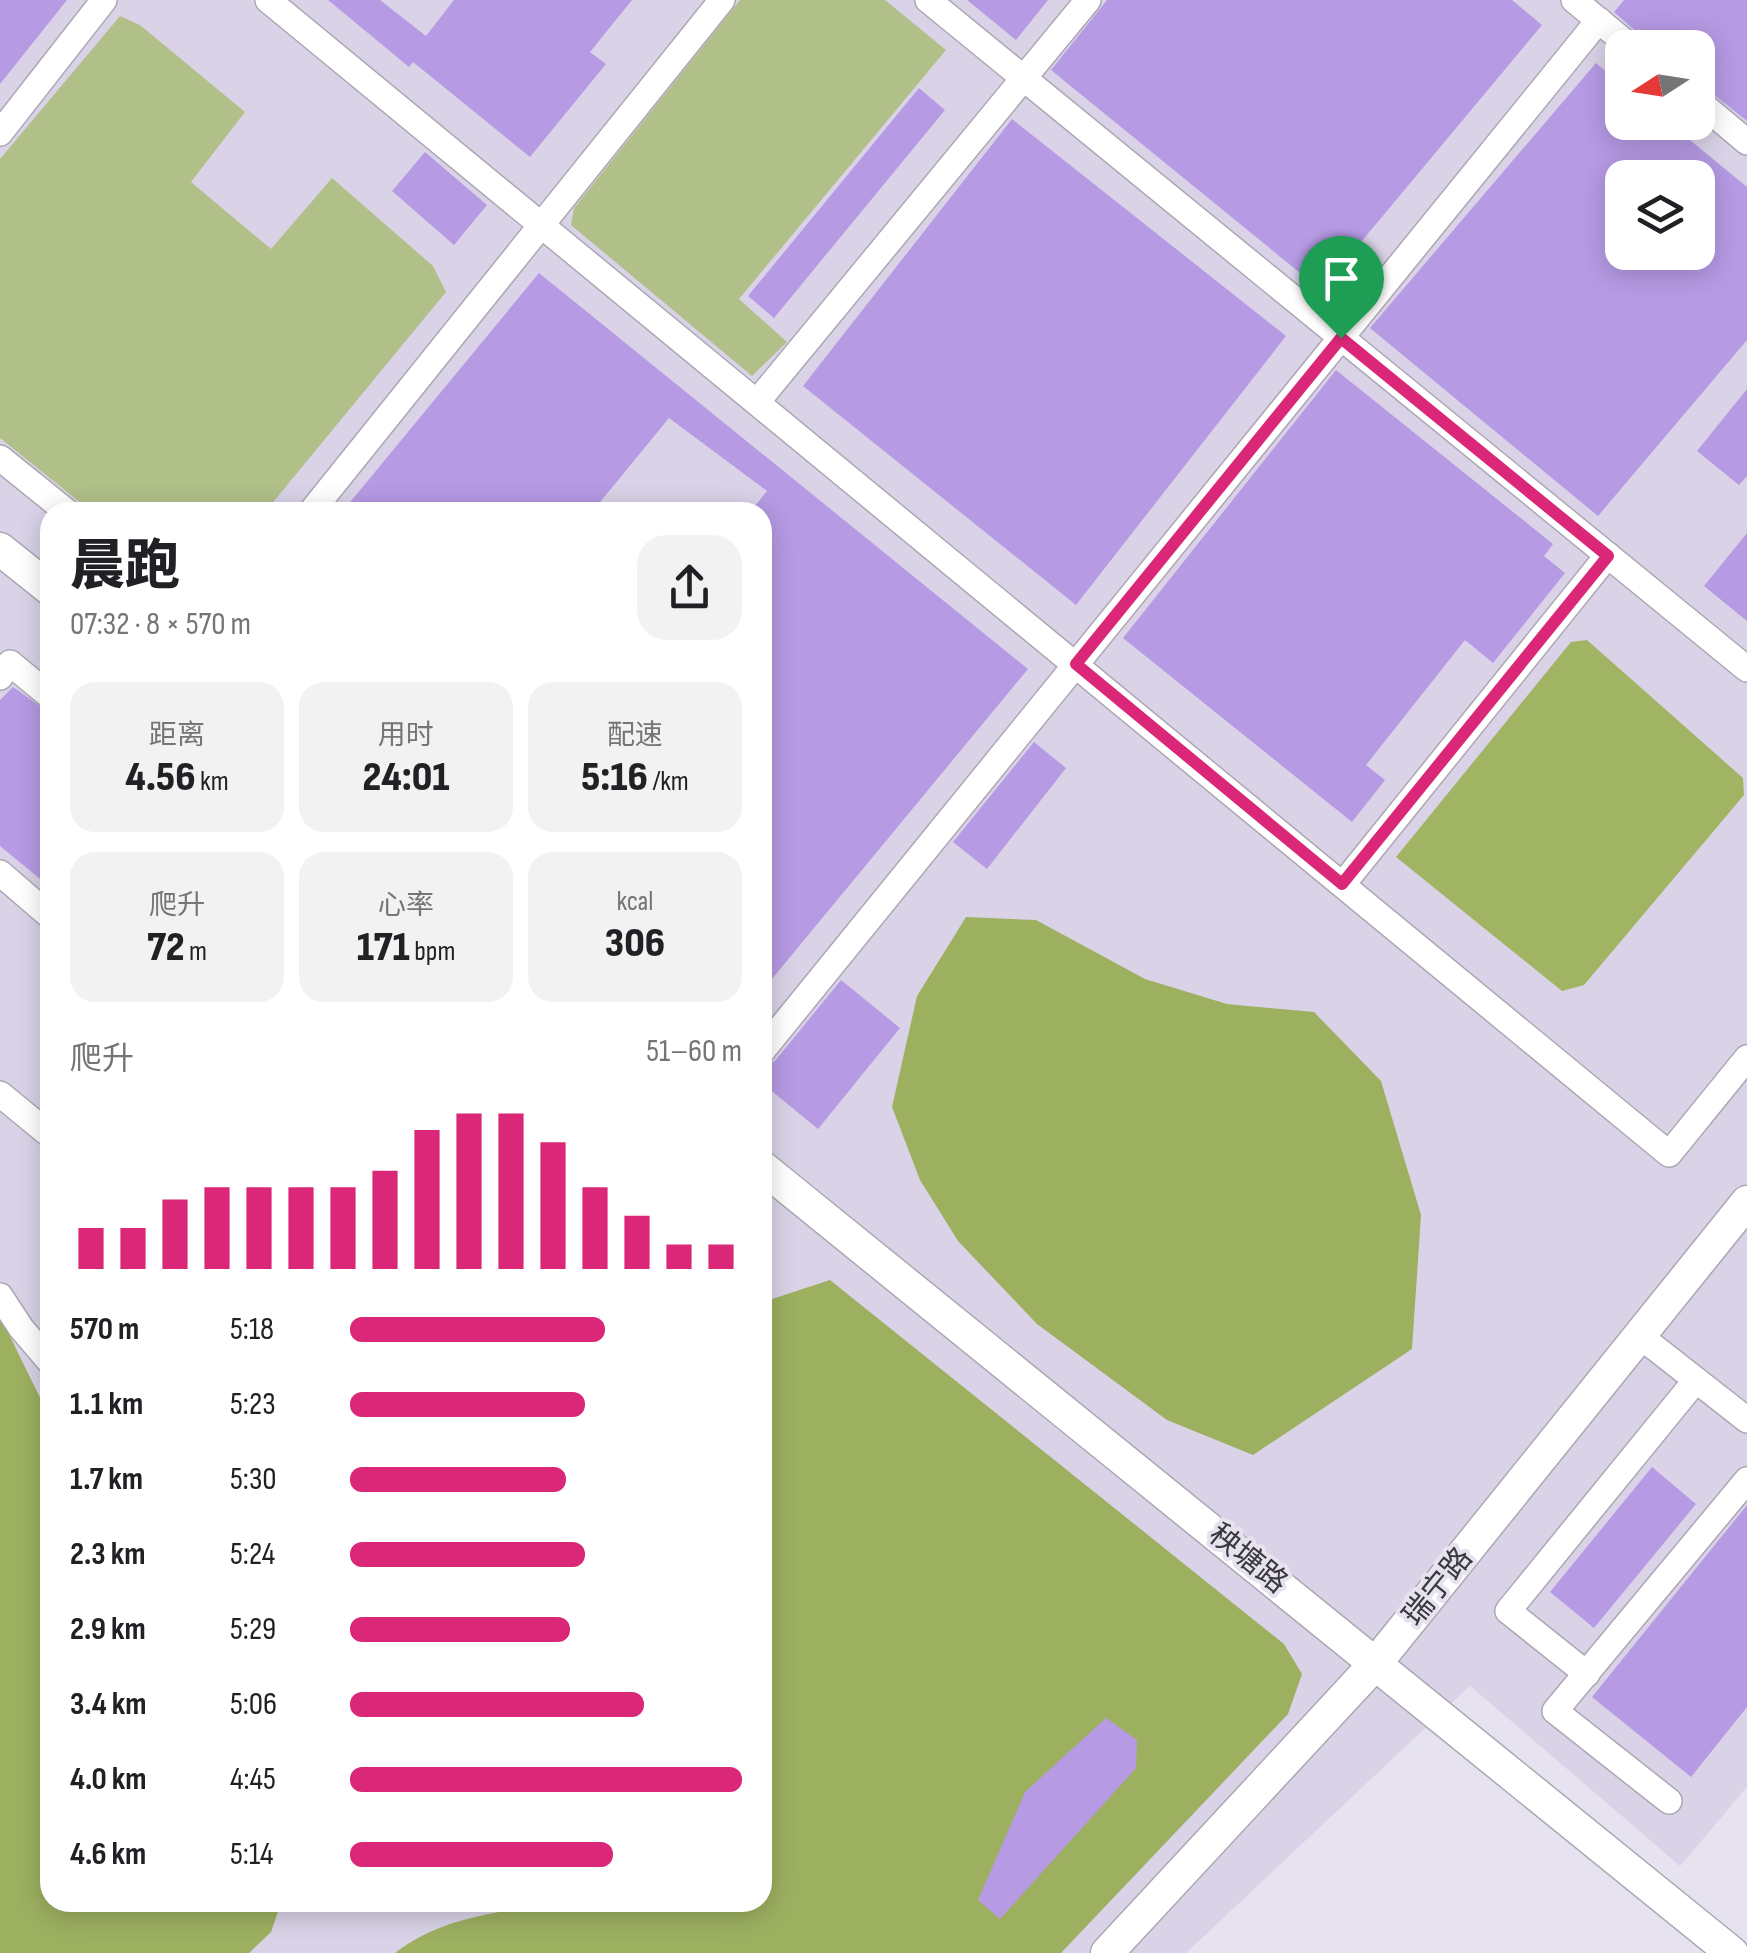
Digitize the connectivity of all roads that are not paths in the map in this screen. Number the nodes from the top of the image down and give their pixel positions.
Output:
1 (104, 0) edge
2 (268, 0) edge
3 (722, 0) edge
4 (928, 0) edge
5 (1088, 0) edge
6 (1574, 0) edge
7 (1598, 20) junction
8 (1610, 30) edge
9 (1024, 78) junction
10 (1715, 115) edge
11 (0, 133) edge
12 (1747, 142) edge
13 (541, 225) junction
14 (1341, 338) junction
15 (756, 402) junction
16 (0, 458) edge
17 (55, 502) edge
18 (319, 502) edge
19 (0, 549) edge
20 (1608, 556) junction
21 (40, 582) edge
22 (1076, 664) junction
23 (1747, 669) edge
24 (0, 676) edge
25 (40, 688) edge
26 (0, 873) edge
27 (1342, 884) junction
28 (40, 907) edge
29 (772, 1040) edge
30 (1747, 1058) edge
31 (0, 1094) edge
32 (40, 1127) edge
33 (772, 1175) edge
34 (1747, 1202) edge
35 (1747, 1235) edge
36 (0, 1296) edge
37 (1648, 1342) junction
38 (40, 1350) edge
39 (1696, 1380) junction
40 (1747, 1420) edge
41 (1747, 1480) edge
42 (1384, 1669) junction
43 (1587, 1674) junction
44 (1669, 1801) dead end
45 (1107, 1953) edge
46 (1129, 1953) edge
47 (1732, 1953) edge

1 - 11 street
2 - 13 street
3 - 13 street
4 - 9 street
5 - 9 street
6 - 7 street
7 - 8 street
7 - 14 street
9 - 14 street
9 - 15 street
10 - 12 street
13 - 15 street
13 - 18 street
14 - 20 street
14 - 22 street
15 - 22 street
16 - 17 street
19 - 21 main road
20 - 23 street
20 - 27 street
22 - 27 street
22 - 29 street
24 - 25 street
26 - 28 street
27 - 30 street
31 - 32 street
33 - 42 main road, 秧塘路
34 - 37 main road, 瑞宁路
35 - 37 main road, 瑞宁路
36 - 38 street
37 - 39 street
37 - 42 main road, 瑞宁路
39 - 40 street
39 - 43 street
41 - 43 street
42 - 45 main road, 瑞宁路
42 - 46 main road, 瑞宁路
42 - 47 main road, 秧塘路
43 - 44 street

